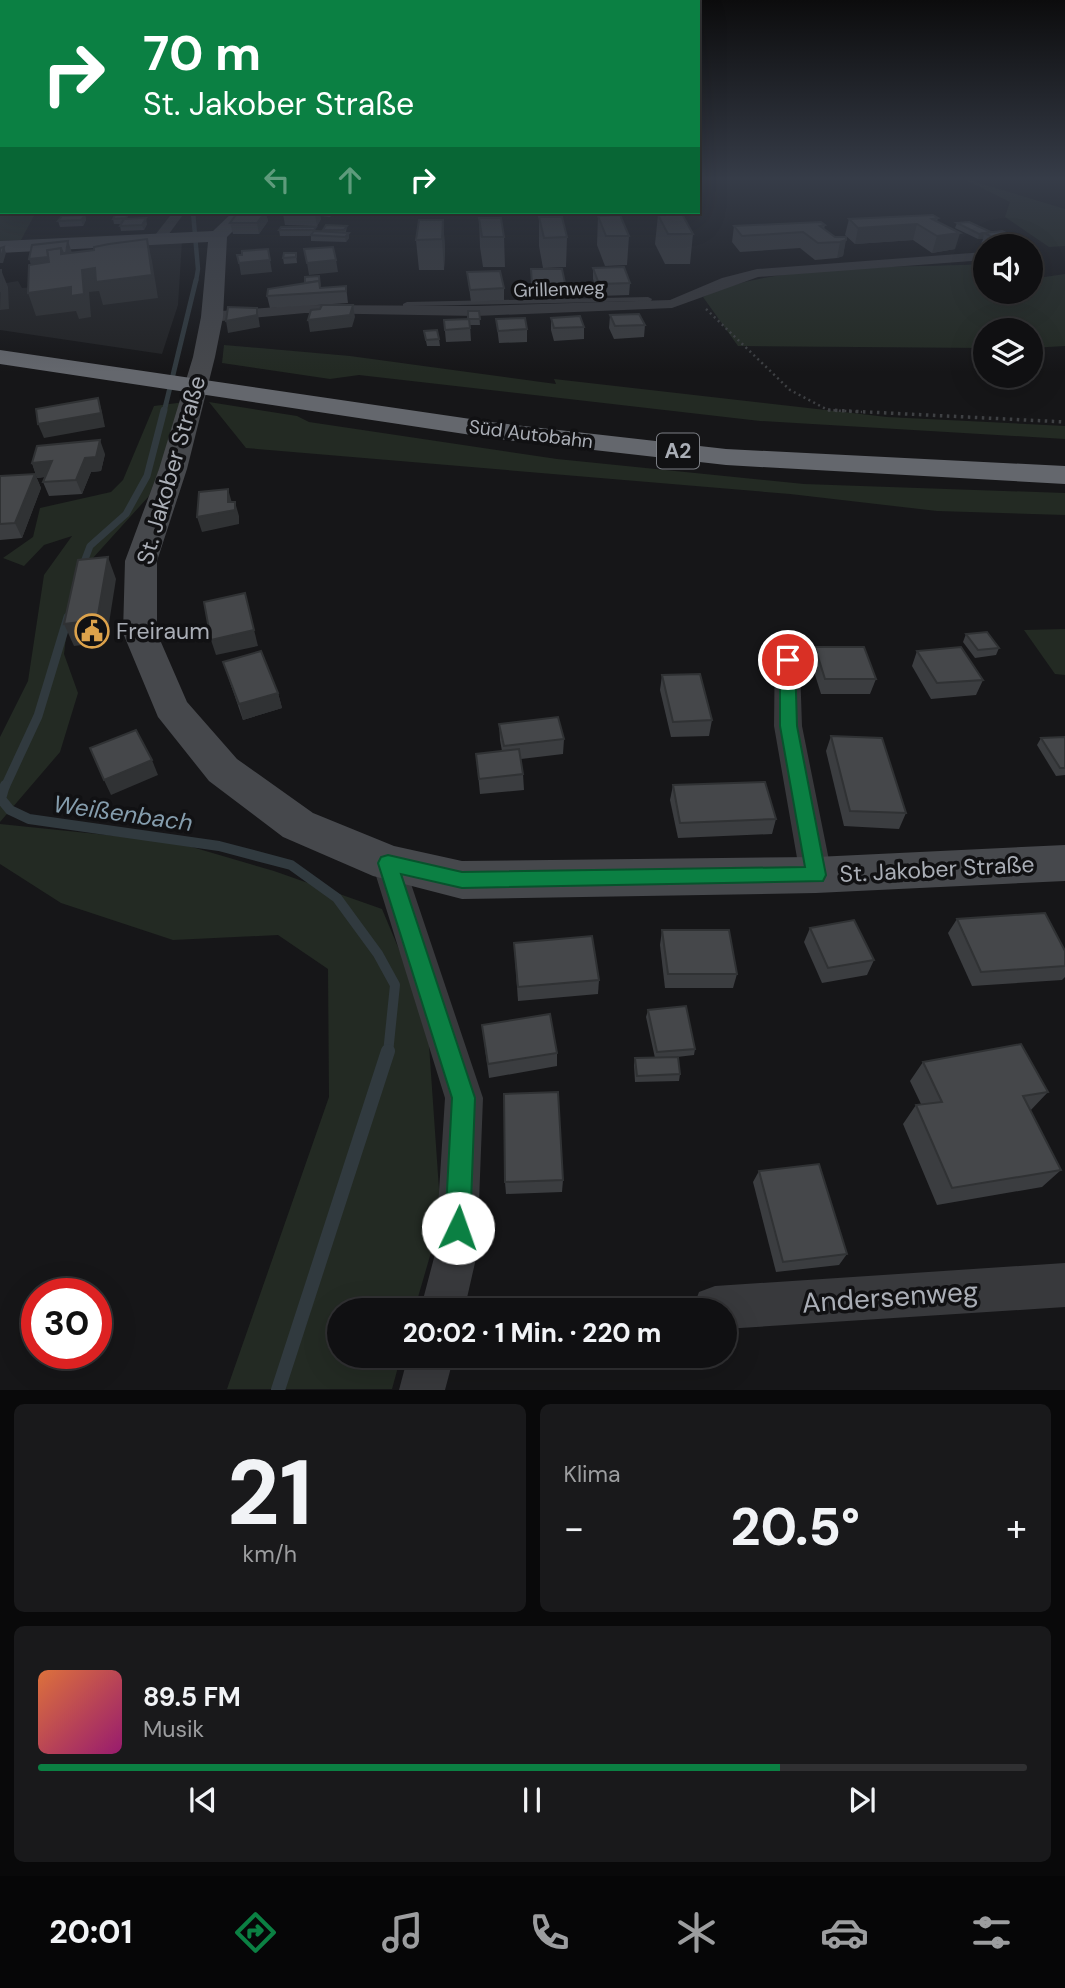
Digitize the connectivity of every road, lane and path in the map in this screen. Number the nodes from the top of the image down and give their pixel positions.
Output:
1 (82, 243) edge
2 (222, 243) edge
3 (0, 247) edge
4 (973, 257) edge
5 (648, 299) dead end
6 (672, 304) junction
7 (407, 310) junction
8 (212, 317) junction
9 (0, 341) edge
10 (0, 357) edge
11 (301, 394) junction
12 (1065, 422) edge
13 (1065, 457) edge
14 (1065, 475) edge
15 (787, 638) dead end
16 (388, 863) junction
17 (1065, 863) edge
18 (816, 875) junction
19 (1065, 1285) edge
20 (445, 1298) edge
21 (737, 1307) edge
22 (428, 1368) edge
23 (422, 1390) edge

1 - 3 main road
2 - 8 main road, St. Jakober Straße
4 - 6 street, Grillenweg
5 - 7 lane
6 - 7 street, Grillenweg
6 - 12 path
7 - 8 street, Grillenweg
8 - 16 main road, St. Jakober Straße
9 - 11 highway, Süd Autobahn / A2
10 - 11 highway, Süd Autobahn / A2
11 - 13 highway, Süd Autobahn / A2
11 - 14 highway, Süd Autobahn / A2
15 - 18 street
16 - 18 main road, St. Jakober Straße
16 - 20 street
17 - 18 main road, St. Jakober Straße
19 - 21 street, Andersenweg
22 - 23 street

